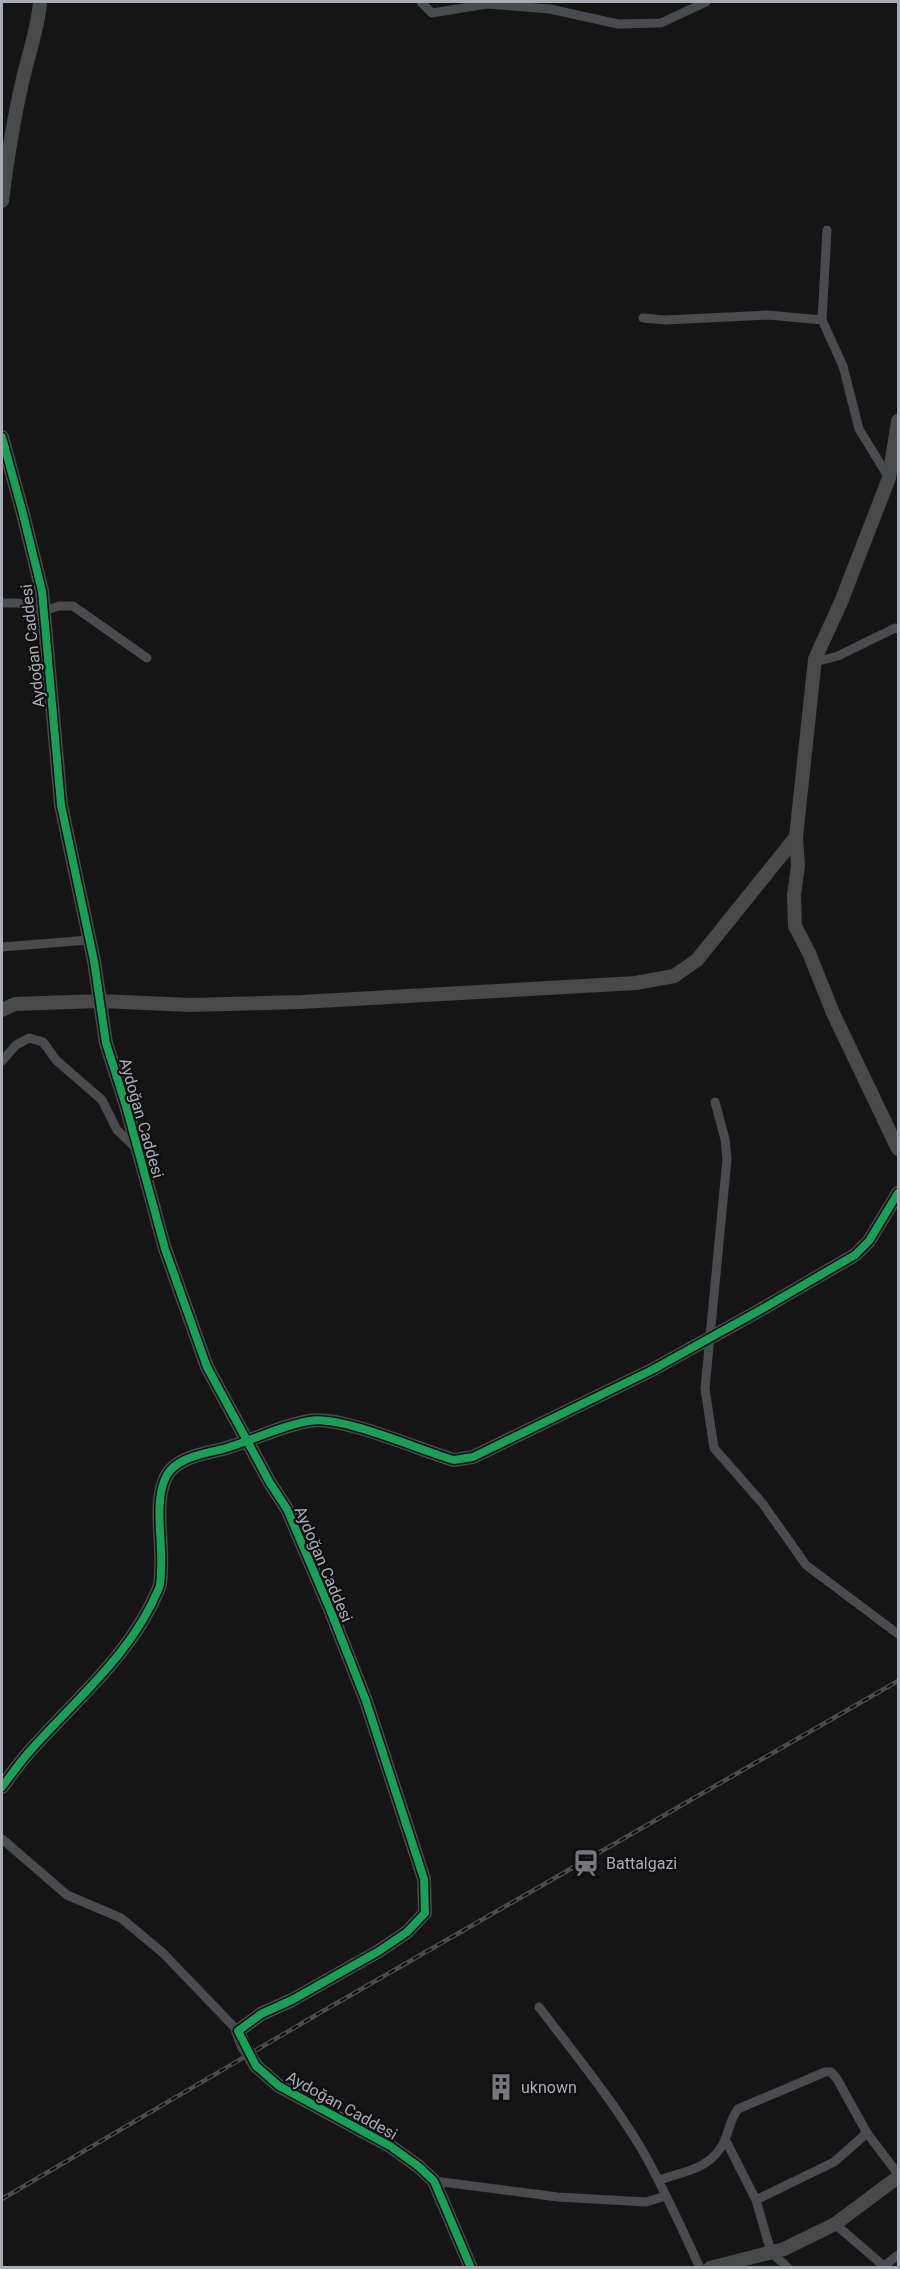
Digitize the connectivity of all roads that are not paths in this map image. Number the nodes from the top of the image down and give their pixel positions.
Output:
1 (40, 2) edge
2 (421, 2) edge
3 (706, 2) edge
4 (512, 4) edge
5 (2, 201) edge
6 (827, 230) dead end
7 (643, 318) dead end
8 (822, 320) junction
9 (898, 421) edge
10 (2, 437) edge
11 (889, 478) junction
12 (2, 603) edge
13 (44, 611) junction
14 (898, 629) edge
15 (147, 658) dead end
16 (815, 662) junction
17 (796, 837) junction
18 (89, 940) junction
19 (2, 947) edge
20 (100, 1001) junction
21 (2, 1010) edge
22 (2, 1061) edge
23 (715, 1102) dead end
24 (137, 1149) junction
25 (898, 1149) edge
26 (898, 1193) edge
27 (710, 1337) junction
28 (248, 1442) junction
29 (898, 1634) edge
30 (2, 1787) edge
31 (2, 1839) edge
32 (538, 2007) dead end
33 (238, 2031) junction
34 (867, 2133) junction
35 (725, 2139) junction
36 (898, 2176) edge
37 (659, 2180) junction
38 (434, 2181) junction
39 (666, 2196) junction
40 (756, 2200) junction
41 (835, 2224) junction
42 (771, 2252) junction
43 (898, 2255) edge
44 (885, 2267) edge
45 (471, 2268) edge
46 (700, 2268) edge
47 (710, 2268) edge
48 (788, 2268) edge

1 - 5 street
2 - 4 street
3 - 4 street
6 - 8 street
7 - 8 street
8 - 11 street
9 - 11 street
10 - 13 street, Aydoğan Caddesi
11 - 16 street
12 - 13 street
13 - 15 street
13 - 18 street, Aydoğan Caddesi
14 - 16 street
16 - 17 street
17 - 20 street
17 - 25 street
18 - 19 street
18 - 20 street, Aydoğan Caddesi
20 - 21 street
20 - 24 street, Aydoğan Caddesi
22 - 24 street
23 - 27 street
24 - 28 street, Aydoğan Caddesi
26 - 27 street
27 - 28 street
27 - 29 street
28 - 30 street
28 - 33 street, Aydoğan Caddesi
31 - 33 street
32 - 37 street
33 - 38 street, Aydoğan Caddesi, bridge
34 - 35 street
34 - 36 street
34 - 40 street
35 - 37 street
35 - 40 street
36 - 41 street
37 - 39 street
38 - 39 street
38 - 45 street, Aydoğan Caddesi
39 - 46 street
40 - 42 street
41 - 42 street
41 - 44 street
42 - 47 street
42 - 48 street
43 - 44 street

